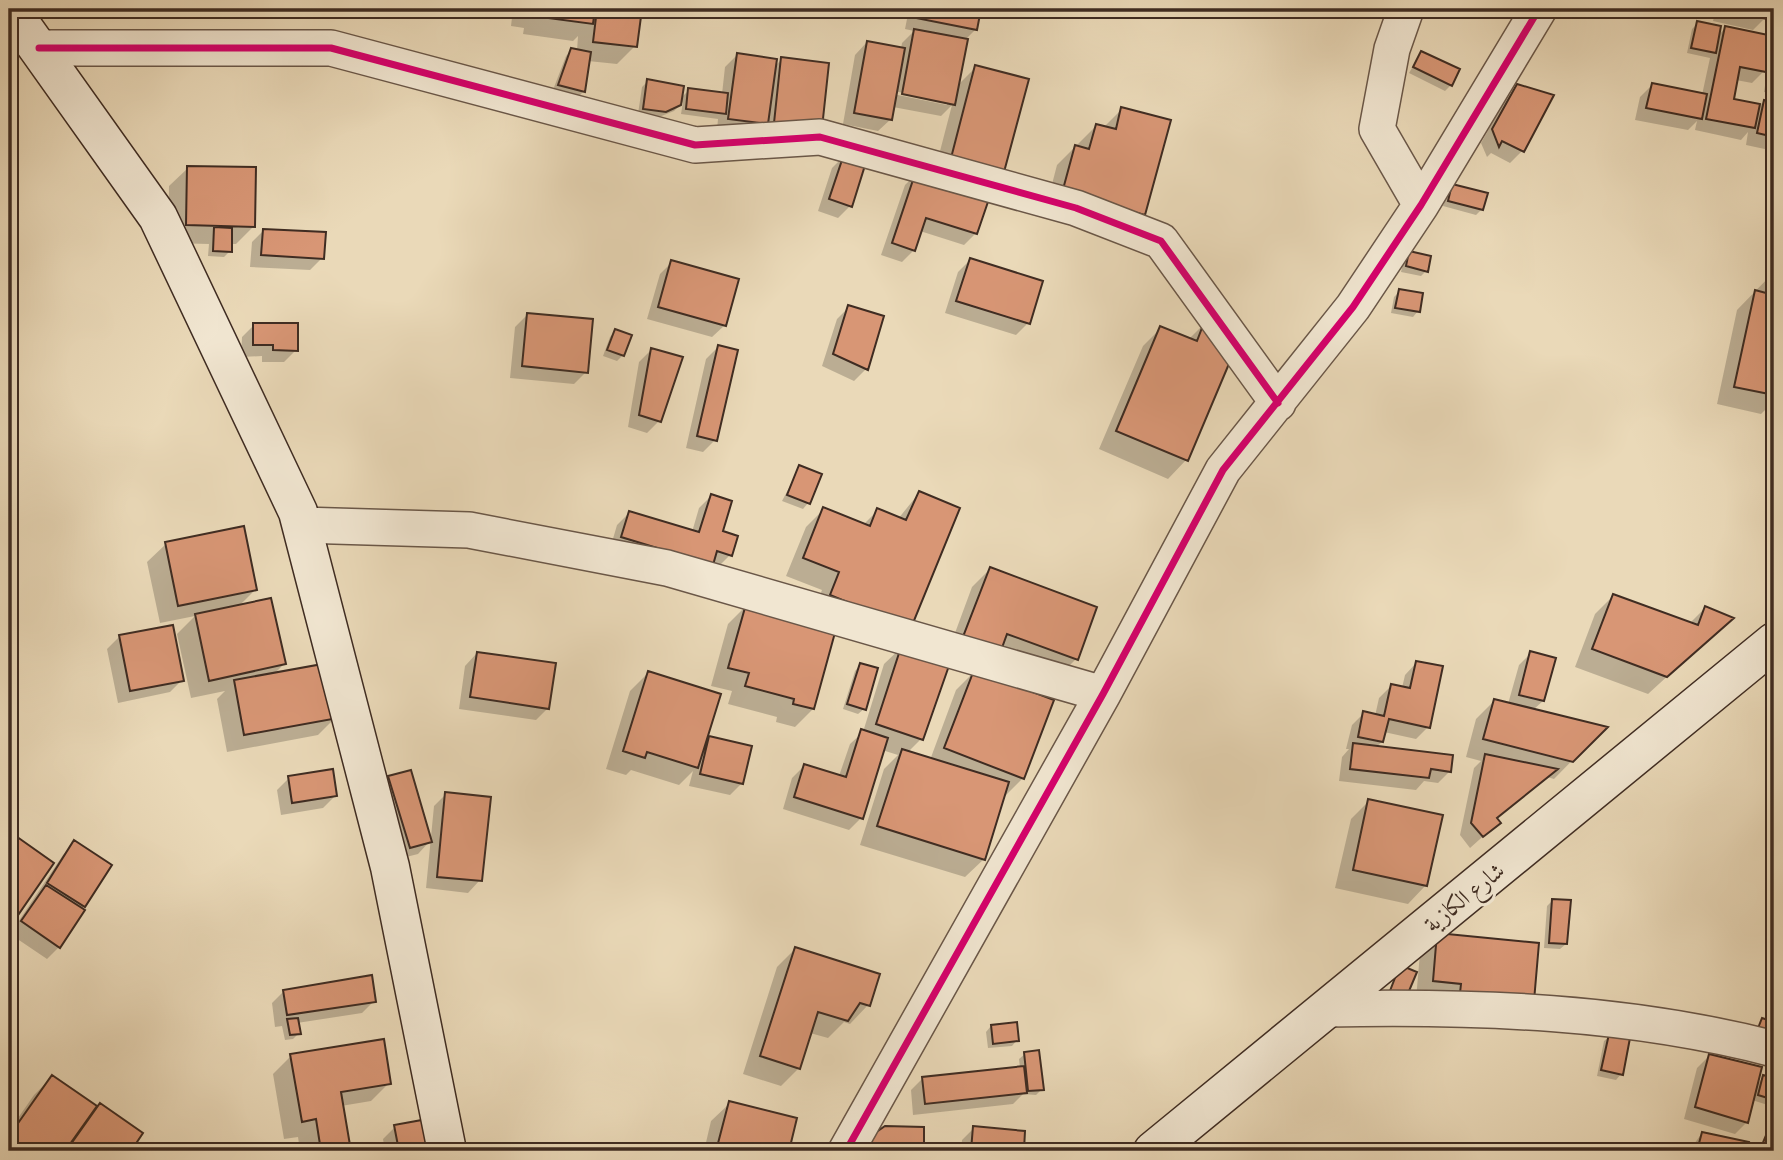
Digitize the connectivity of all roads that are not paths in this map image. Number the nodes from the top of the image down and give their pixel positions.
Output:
1 (10, 9) edge
2 (1406, 9) edge
3 (1539, 9) edge
4 (38, 48) junction
5 (1421, 205) junction
6 (1278, 403) junction
7 (301, 525) junction
8 (1774, 642) edge
9 (1103, 694) junction
10 (1327, 1009) junction
11 (1774, 1049) edge
12 (447, 1151) edge
13 (846, 1151) edge
14 (1153, 1151) edge

1 - 4 street
2 - 5 street
3 - 5 street
4 - 6 street
4 - 7 street
5 - 6 street
6 - 9 street
7 - 9 street
7 - 12 street
8 - 10 street, شارع الكازية
9 - 13 street
10 - 11 street
10 - 14 street, شارع الكازية

